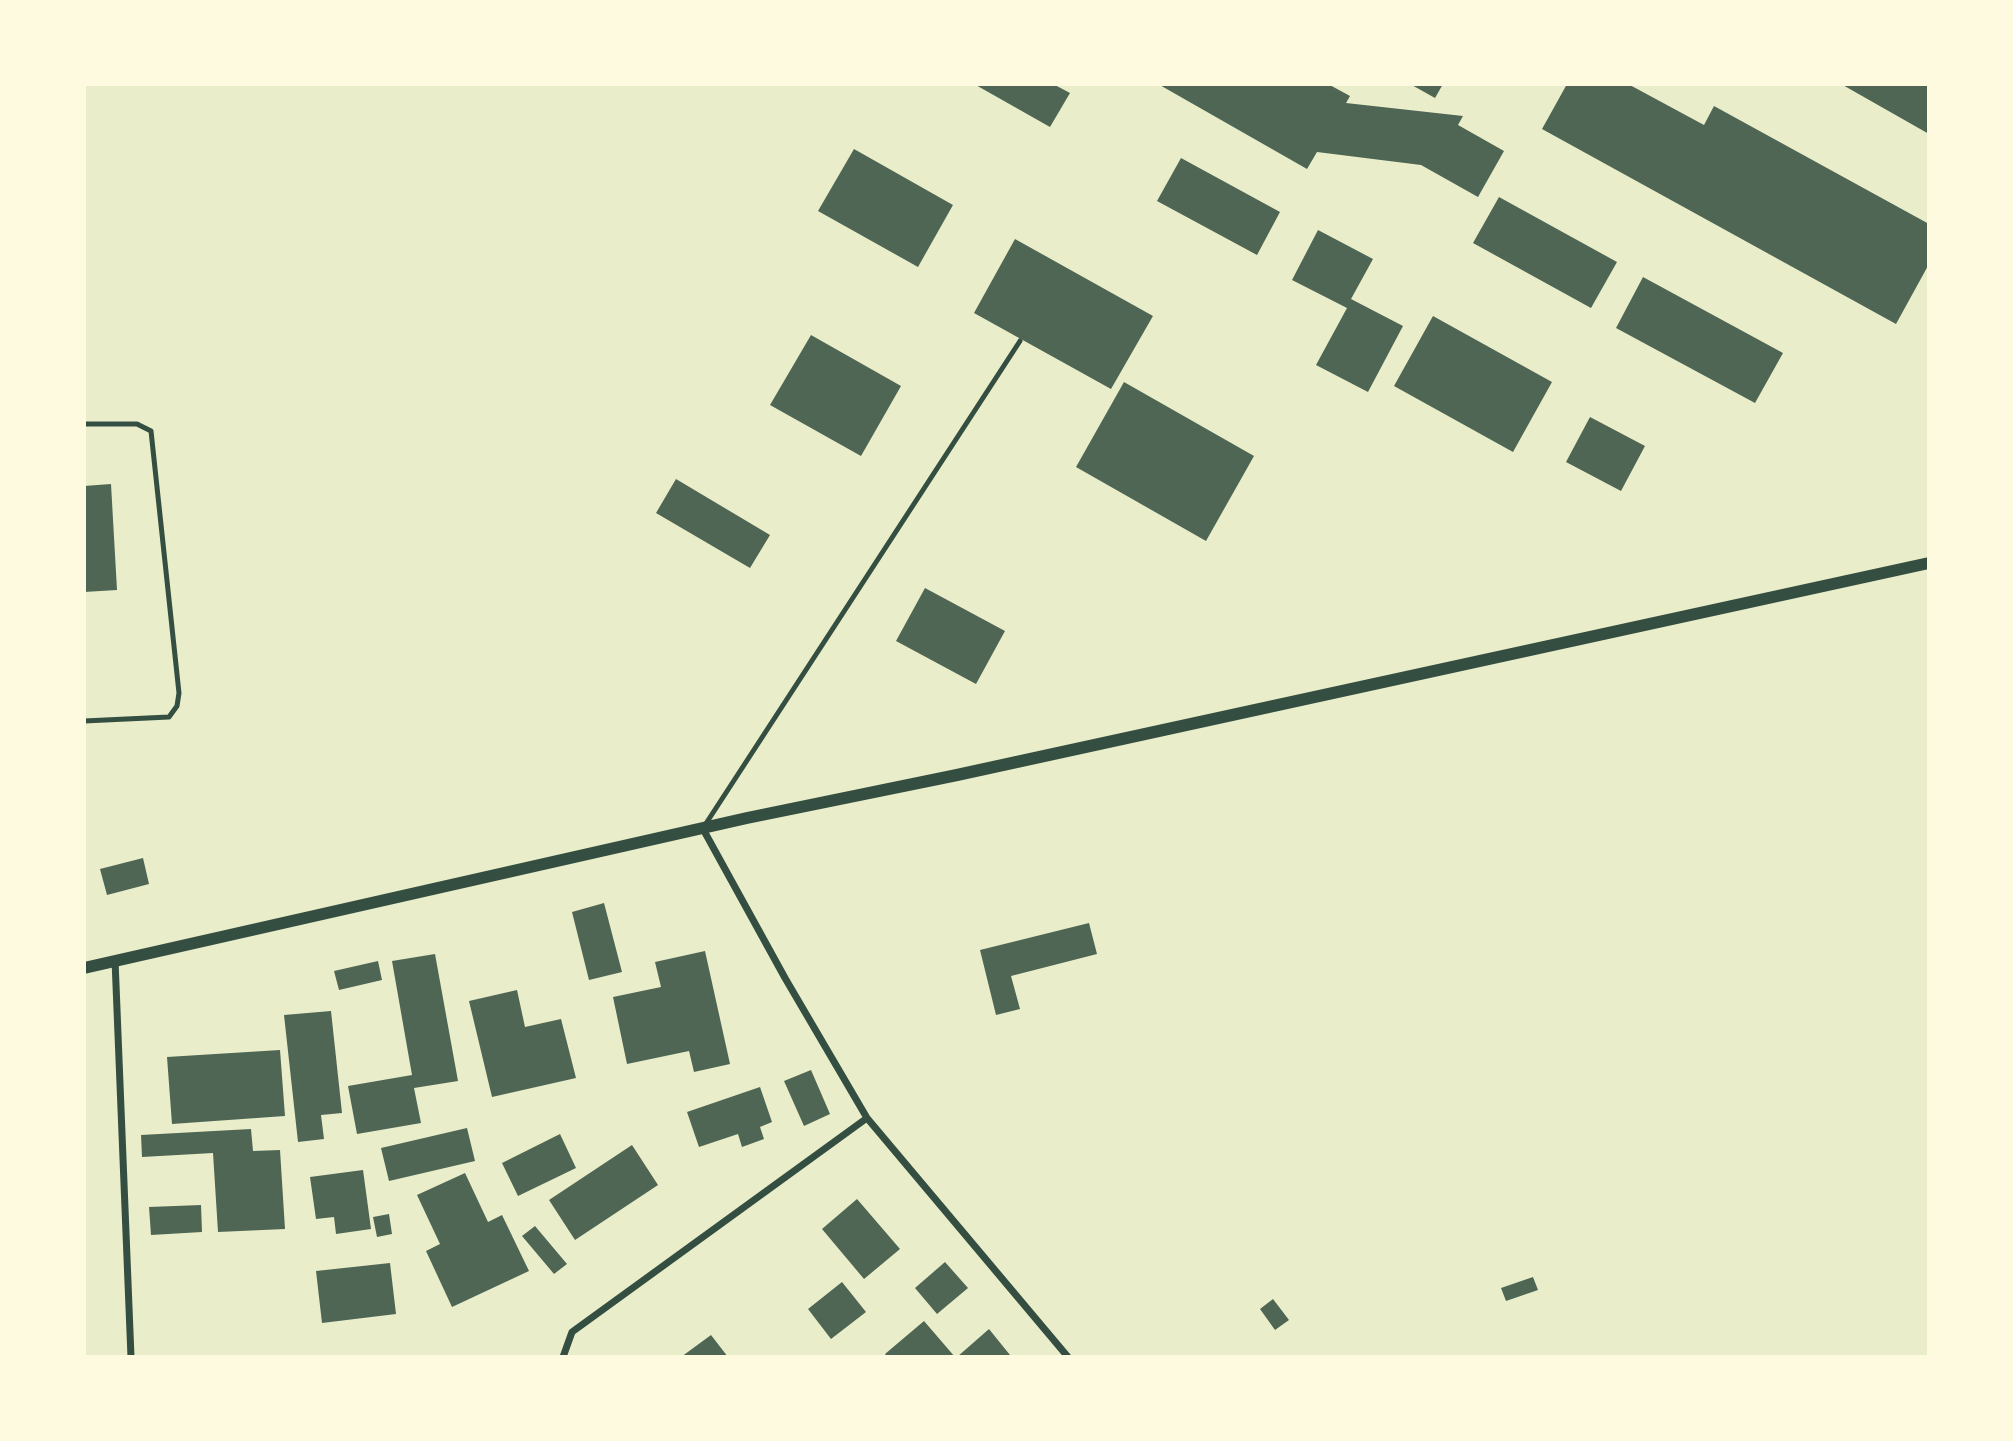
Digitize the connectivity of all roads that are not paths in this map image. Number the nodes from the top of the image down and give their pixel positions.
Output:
1 (1020, 341) dead end
2 (84, 424) edge
3 (1929, 563) edge
4 (84, 721) edge
5 (702, 829) junction
6 (116, 960) junction
7 (84, 968) edge
8 (867, 1118) junction
9 (131, 1357) edge
10 (563, 1357) edge
11 (1069, 1357) edge

1 - 5 lane
2 - 4 lane
3 - 5 street
5 - 6 street
5 - 8 street
6 - 7 street
6 - 9 street
8 - 10 street
8 - 11 street

